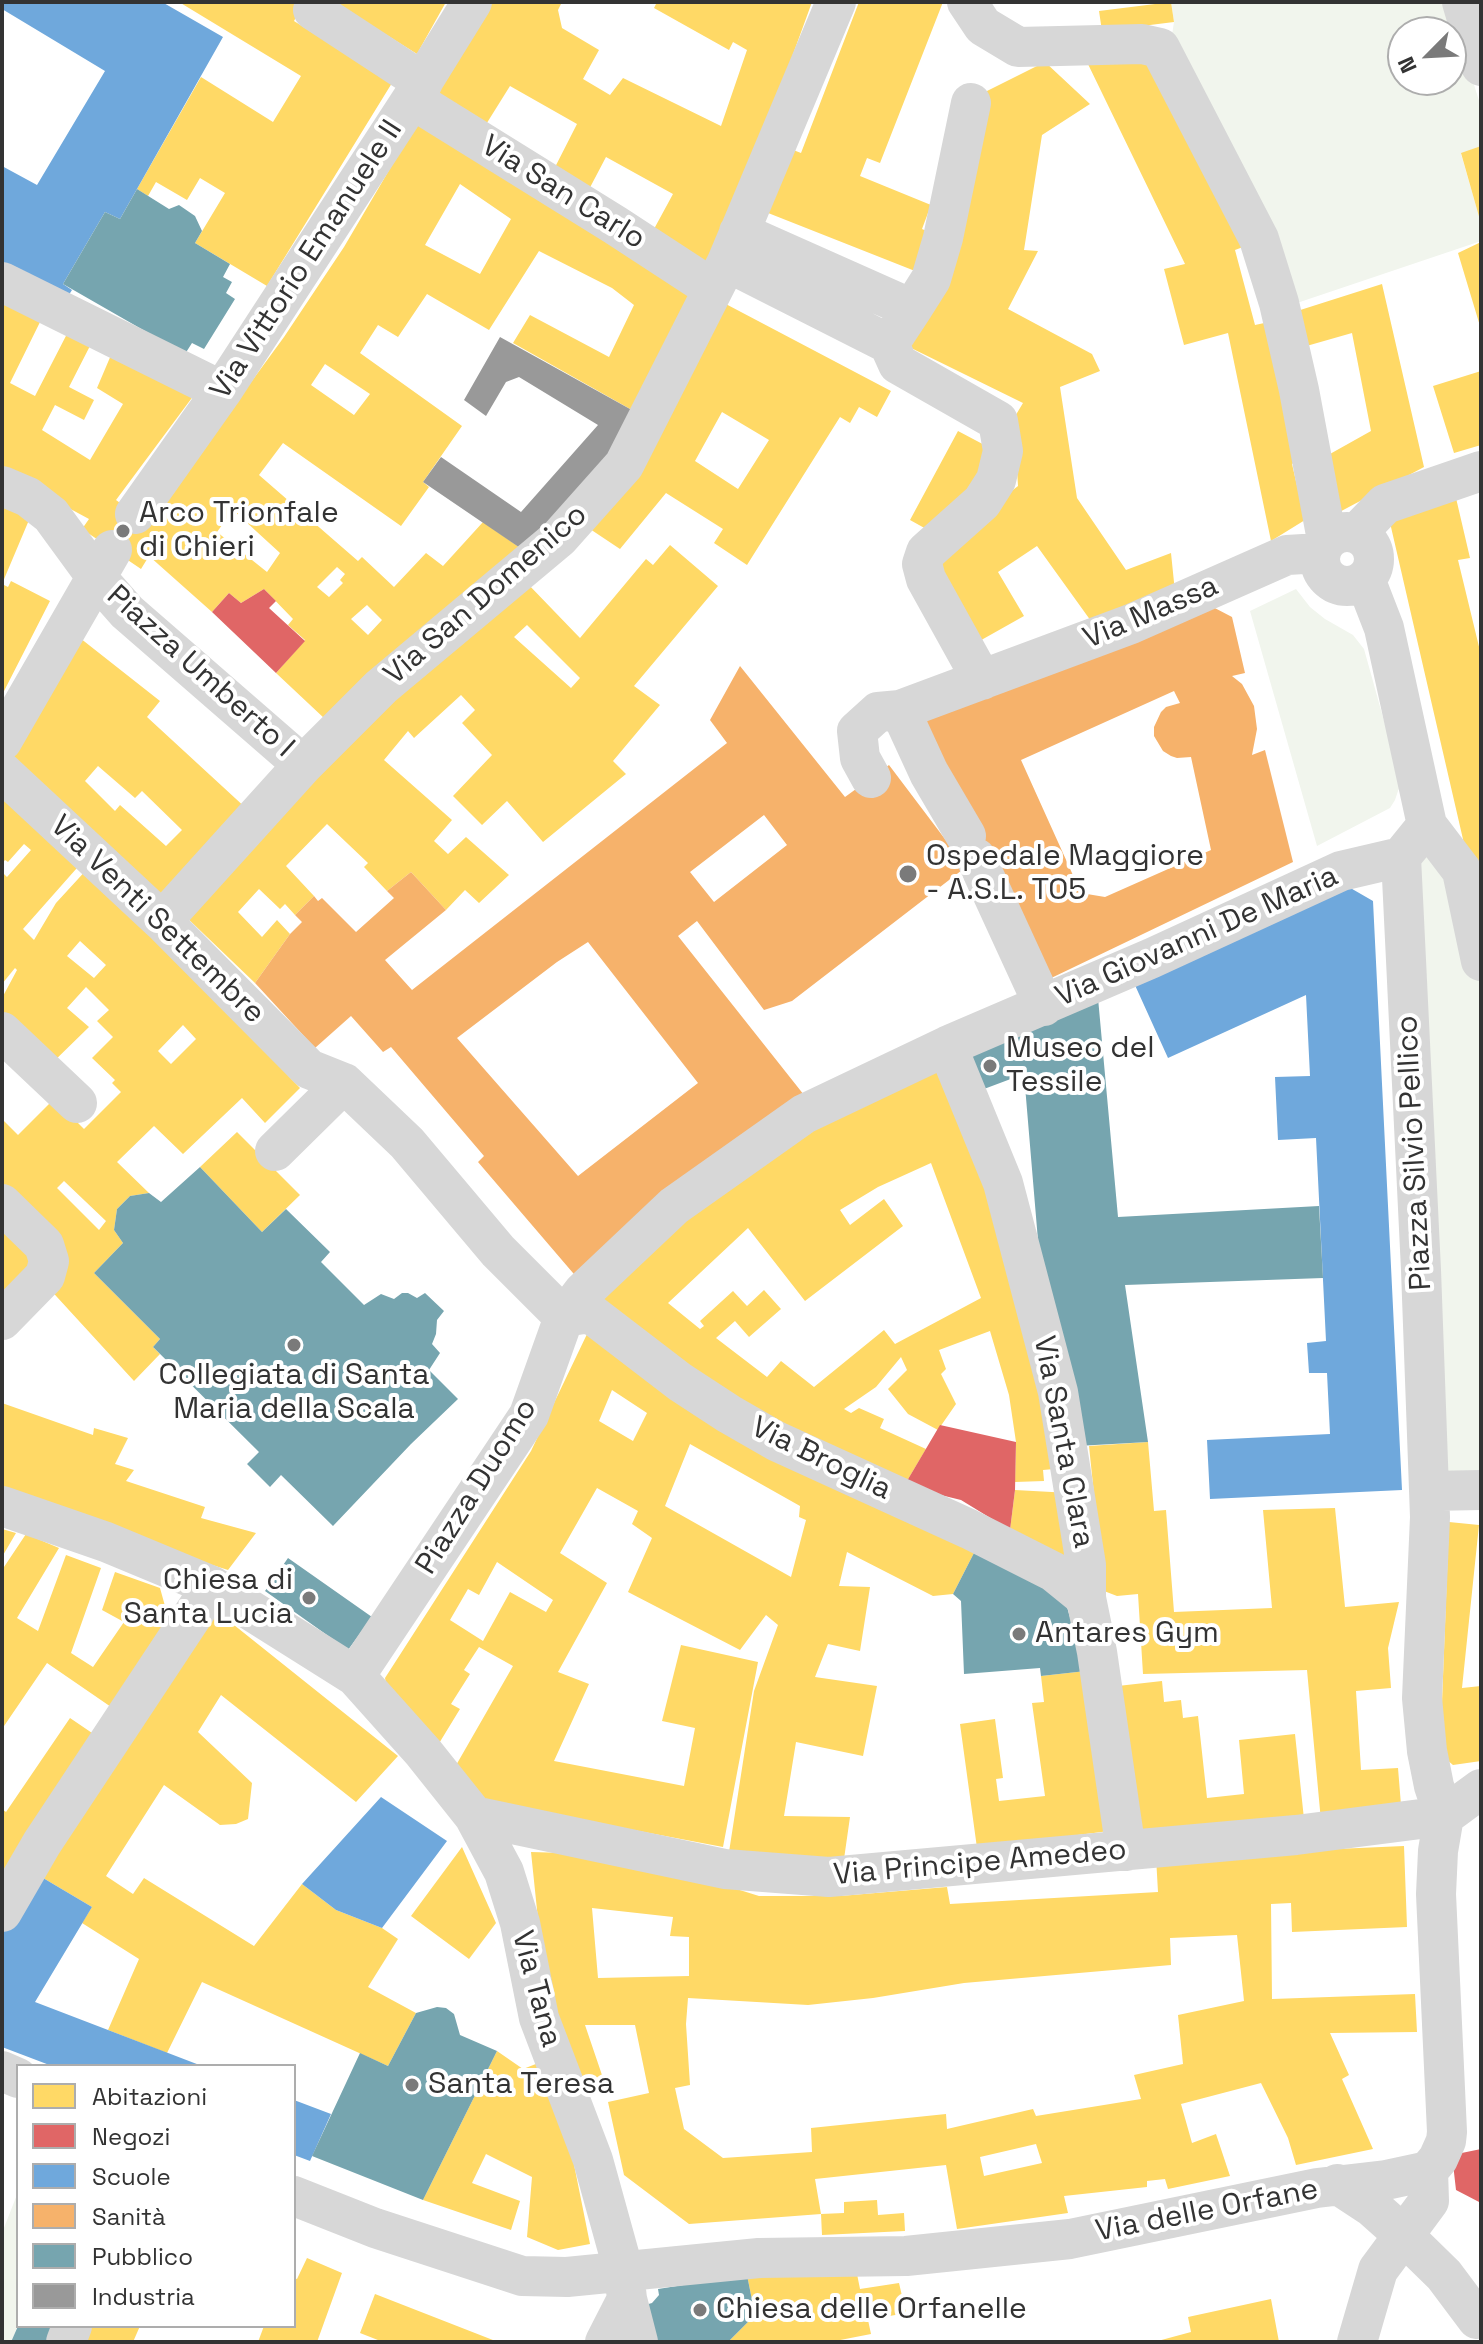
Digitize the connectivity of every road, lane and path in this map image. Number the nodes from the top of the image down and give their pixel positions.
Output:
1 (472, 2) edge
2 (836, 2) edge
3 (967, 2) edge
4 (313, 10) dead end
5 (417, 90) junction
6 (971, 103) dead end
7 (726, 261) junction
8 (2, 282) edge
9 (912, 309) junction
10 (894, 354) junction
11 (222, 391) junction
12 (1481, 471) edge
13 (2, 486) edge
14 (135, 514) dead end
15 (1335, 542) junction
16 (105, 564) junction
17 (1259, 567) junction
18 (1222, 612) dead end
19 (982, 680) junction
20 (900, 710) junction
21 (2, 741) edge
22 (303, 765) junction
23 (2, 772) edge
24 (871, 778) dead end
25 (1427, 825) junction
26 (1401, 857) junction
27 (162, 921) junction
28 (1481, 961) edge
29 (1044, 1006) junction
30 (2, 1032) edge
31 (947, 1046) junction
32 (327, 1076) junction
33 (77, 1103) dead end
34 (275, 1151) dead end
35 (2, 1204) edge
36 (564, 1317) junction
37 (2, 1320) edge
38 (1481, 1490) edge
39 (1429, 1491) junction
40 (2, 1506) edge
41 (212, 1586) junction
42 (1086, 1598) junction
43 (355, 1676) junction
44 (1481, 1789) edge
45 (474, 1816) junction
46 (1444, 1816) junction
47 (1126, 1851) junction
48 (2, 1912) edge
49 (1337, 2184) junction
50 (1428, 2186) junction
51 (296, 2197) edge
52 (1404, 2236) junction
53 (626, 2285) junction
54 (605, 2342) edge
55 (638, 2342) edge
56 (1357, 2342) edge

1 - 5 street, Via Vittorio Emanuele II
2 - 7 street, Via San Domenico
3 - 15 street
4 - 5 street, Via San Carlo
5 - 7 street, Via San Carlo
5 - 11 street, Via Vittorio Emanuele II
6 - 9 street
7 - 9 street
7 - 10 street
7 - 22 street, Via San Domenico
8 - 11 street
9 - 10 street
10 - 19 street
11 - 14 street, Via Vittorio Emanuele II
12 - 15 street
13 - 16 street, Piazza Umberto I
15 - 17 street, Via Massa
15 - 25 street
16 - 21 street
16 - 22 street, Piazza Umberto I
17 - 18 street
17 - 19 street, Via Massa
19 - 20 street, Via Massa
20 - 24 street, Via Massa
20 - 29 street
22 - 27 street, Via San Domenico
23 - 27 street, Via Venti Settembre
25 - 26 street
25 - 28 street
26 - 29 street, Via Giovanni De Maria
26 - 39 street, Piazza Silvio Pellico
27 - 32 street, Via Venti Settembre
29 - 31 street, Via Giovanni De Maria
30 - 33 street
31 - 36 street, Via Giovanni De Maria
31 - 42 street, Via Santa Clara
32 - 34 street
32 - 36 street
35 - 37 street
36 - 42 street, Via Broglia
36 - 43 street, Piazza Duomo
38 - 39 street
39 - 46 street, Piazza Silvio Pellico
40 - 41 street, Via Tana
41 - 43 street, Via Tana
41 - 48 street
42 - 47 street, Via Santa Clara
43 - 45 street, Via Tana
44 - 46 street, Via Principe Amedeo
45 - 47 street, Via Principe Amedeo
45 - 53 street, Via Tana
46 - 47 street, Via Principe Amedeo
46 - 50 street
49 - 50 street, Via delle Orfane
49 - 52 street
49 - 53 street, Via delle Orfane
50 - 52 street
50 - 52 street
51 - 53 street, Via delle Orfane
52 - 56 street
53 - 54 street
53 - 55 street, Via Tana

